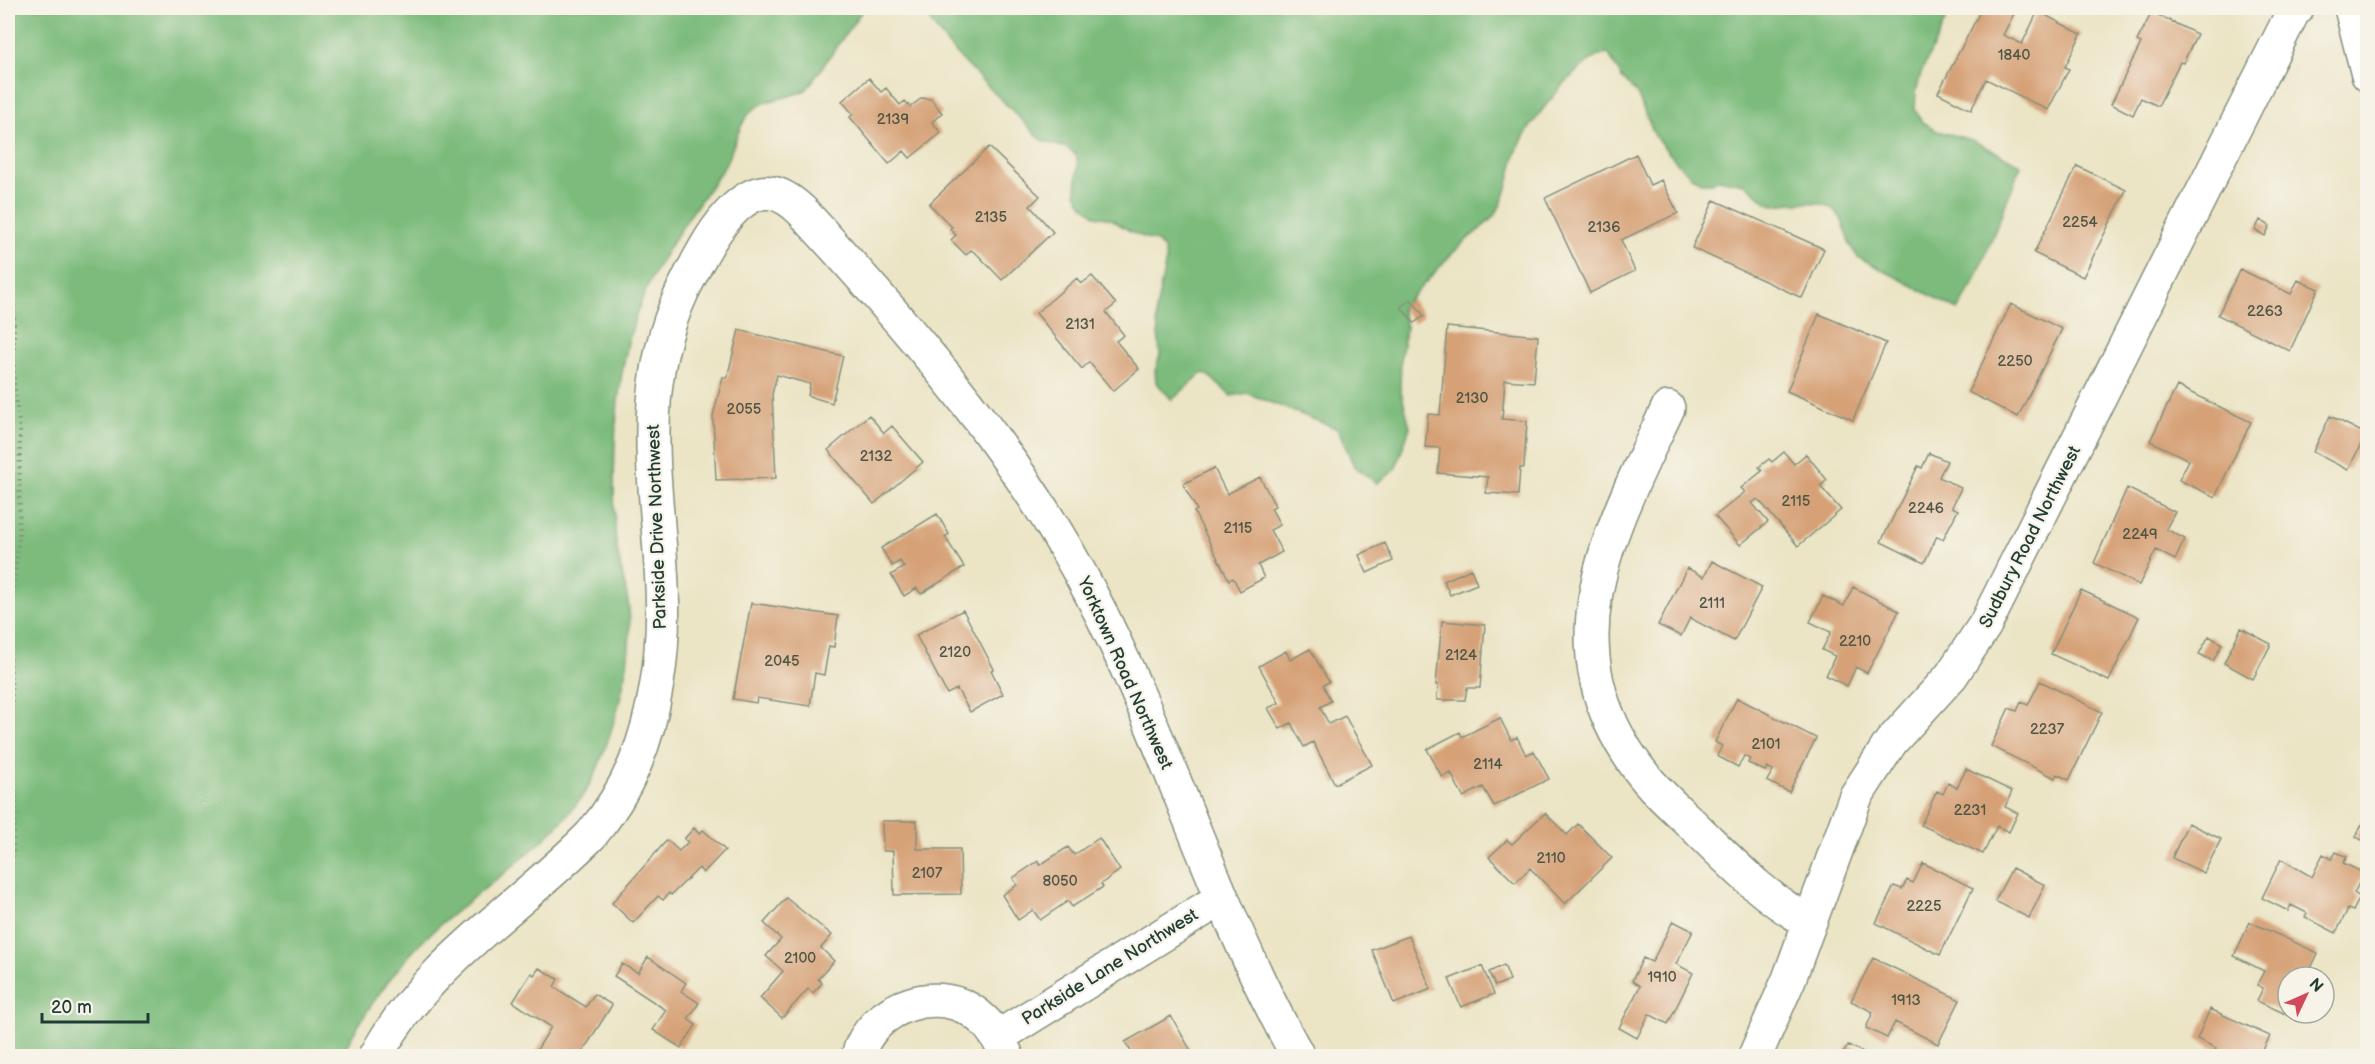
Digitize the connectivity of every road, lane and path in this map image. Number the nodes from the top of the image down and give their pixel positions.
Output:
1 (2298, 8) edge
2 (2351, 8) edge
3 (2367, 75) edge
4 (773, 192) joint
5 (8, 270) edge
6 (1668, 408) dead end
7 (1222, 898) junction
8 (8, 917) edge
9 (1810, 922) junction
10 (1002, 1047) edge
11 (376, 1056) edge
12 (858, 1056) edge
13 (1298, 1056) edge
14 (1755, 1056) edge

1 - 9 street, Sudbury Road Northwest
2 - 3 street
4 - 7 street, Yorktown Road Northwest
4 - 11 street, Parkside Drive Northwest
5 - 8 path
6 - 9 street
7 - 10 street, Parkside Lane Northwest
7 - 13 street, Yorktown Road Northwest
9 - 14 street, Sudbury Road Northwest
10 - 12 street

